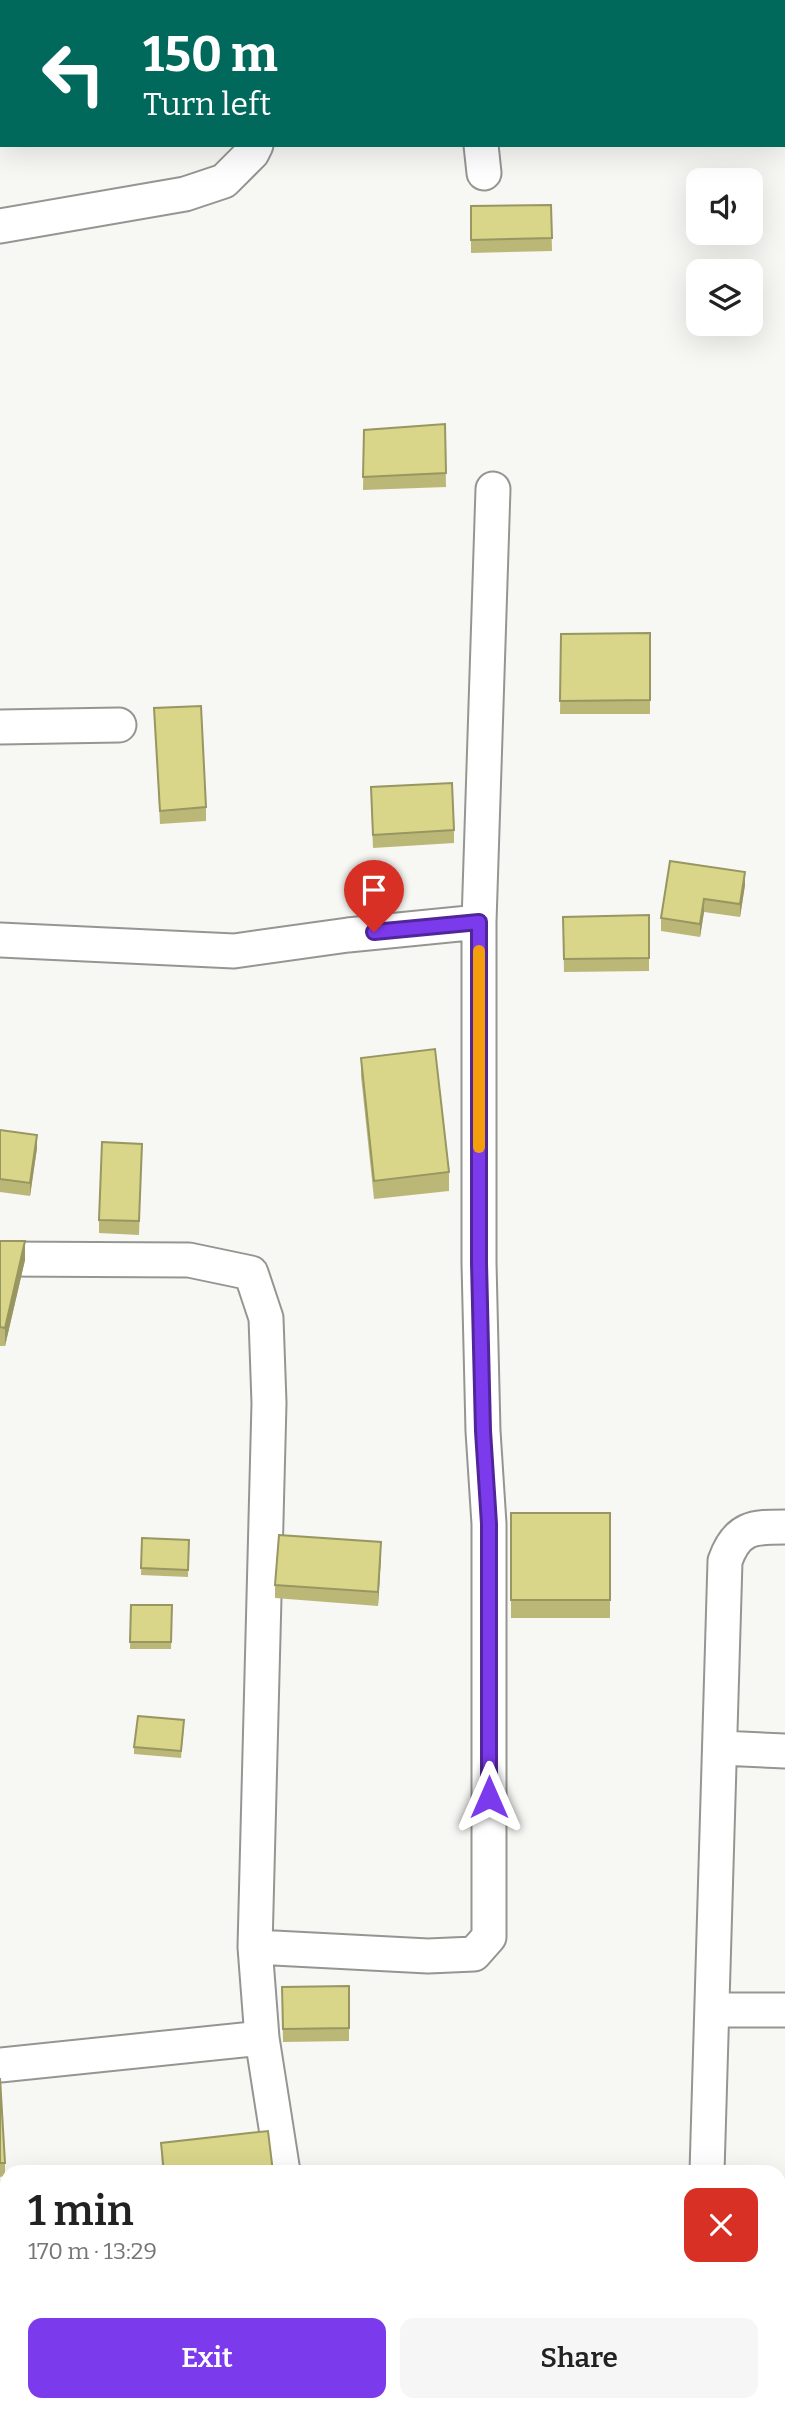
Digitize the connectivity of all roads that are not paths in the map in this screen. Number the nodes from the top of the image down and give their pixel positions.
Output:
1 (255, 147) edge
2 (0, 226) edge
3 (493, 489) dead end
4 (119, 725) dead end
5 (0, 727) edge
6 (479, 922) junction
7 (0, 940) edge
8 (0, 1259) edge
9 (785, 1527) edge
10 (720, 1748) junction
11 (785, 1751) edge
12 (255, 1947) junction
13 (713, 2010) junction
14 (785, 2010) edge
15 (262, 2038) junction
16 (0, 2065) edge
17 (282, 2165) edge
18 (707, 2165) edge

1 - 2 street
3 - 6 street
4 - 5 street
6 - 7 street
6 - 12 street
8 - 12 street
9 - 10 street
10 - 11 street
10 - 13 street
12 - 15 street
13 - 14 street
13 - 18 street
15 - 16 street
15 - 17 street

